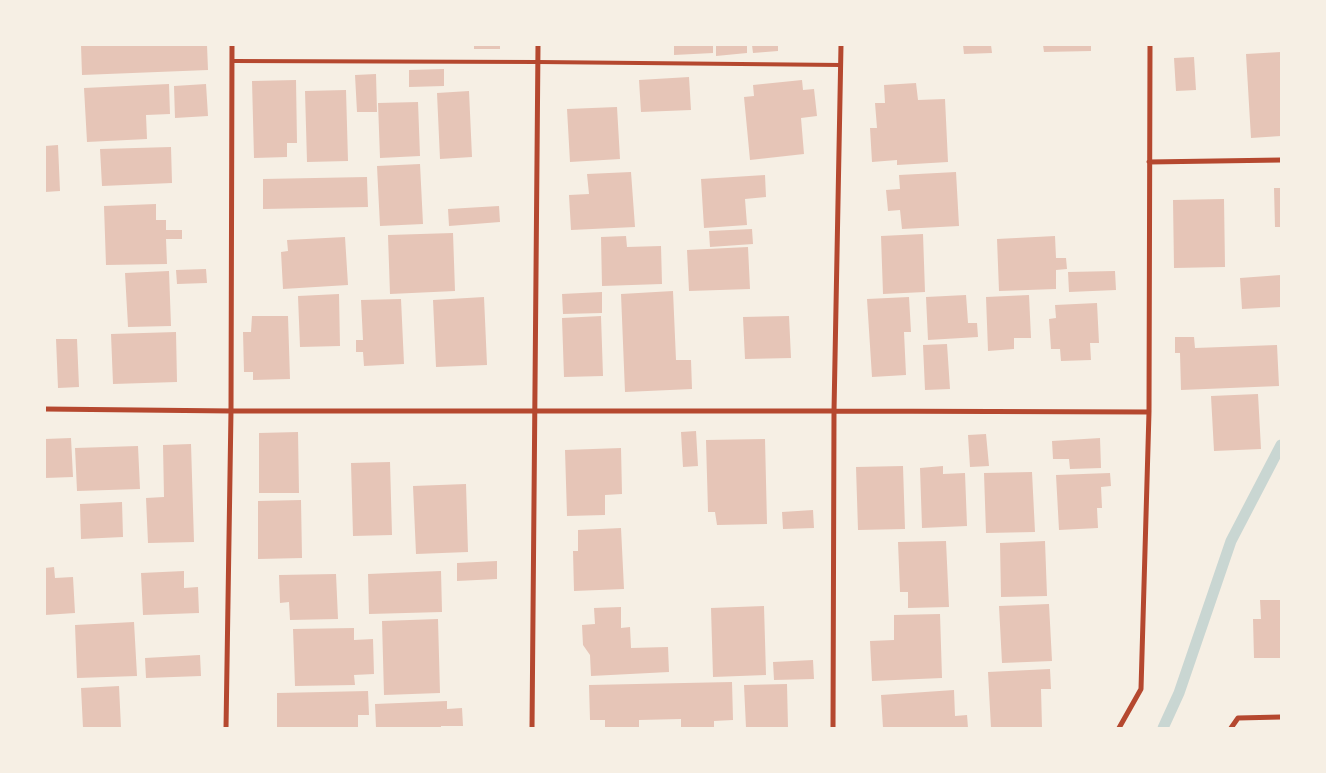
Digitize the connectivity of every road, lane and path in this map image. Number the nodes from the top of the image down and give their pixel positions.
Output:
1 (232, 45) edge
2 (538, 45) edge
3 (841, 45) edge
4 (1150, 45) edge
5 (232, 61) junction
6 (538, 62) junction
7 (841, 64) junction
8 (1281, 160) edge
9 (1149, 162) junction
10 (45, 409) edge
11 (534, 410) junction
12 (231, 411) junction
13 (834, 411) junction
14 (1149, 412) junction
15 (1281, 717) edge
16 (226, 728) edge
17 (532, 728) edge
18 (833, 728) edge
19 (1118, 728) edge
20 (1231, 728) edge

1 - 5 street
2 - 6 street
3 - 7 street
4 - 9 street
5 - 6 lane
5 - 12 street
6 - 7 lane
6 - 11 street
7 - 13 street
8 - 9 street
9 - 14 street
10 - 12 street
11 - 12 street
11 - 13 street
11 - 17 street
12 - 16 street
13 - 14 street
13 - 18 street
14 - 19 street
15 - 20 street

